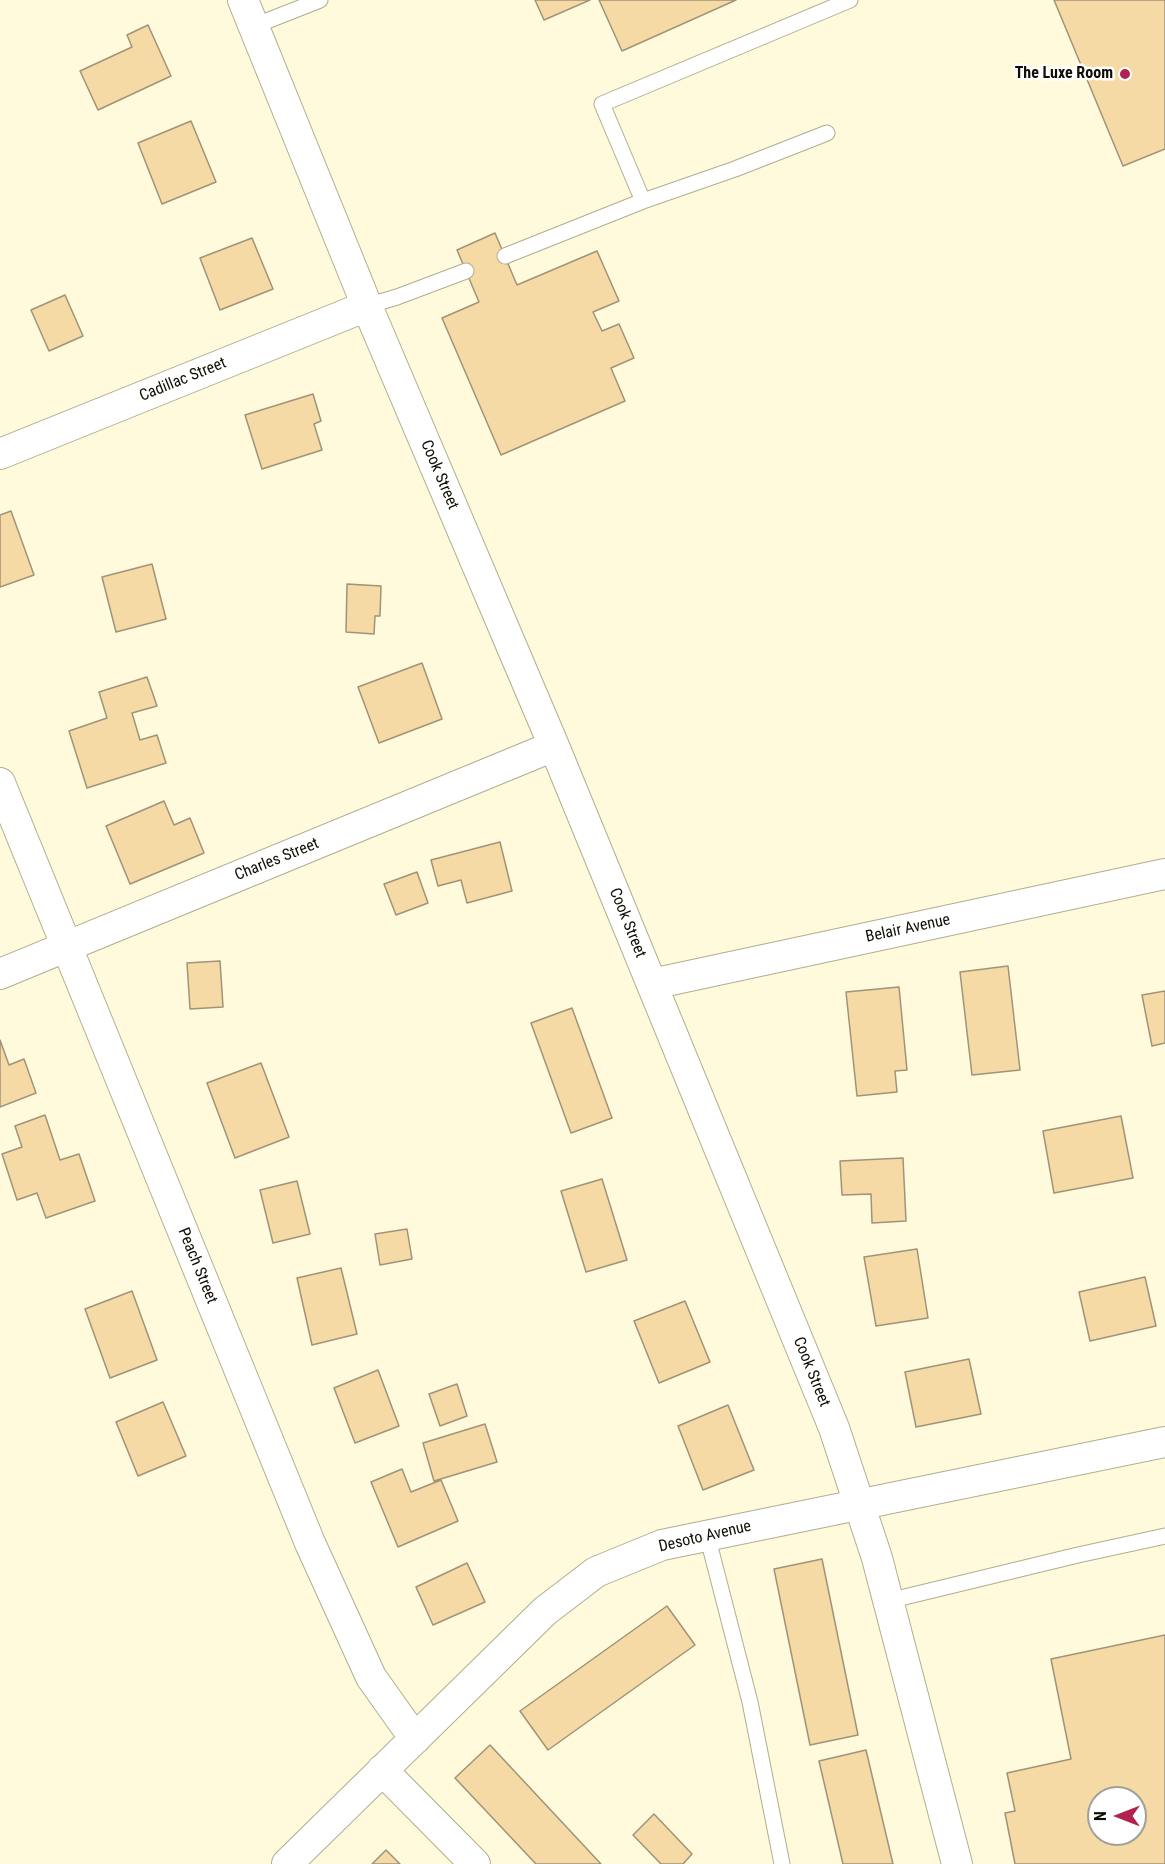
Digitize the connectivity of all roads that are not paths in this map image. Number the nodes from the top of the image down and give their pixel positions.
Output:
1 (320, 0) edge
2 (850, 0) edge
3 (249, 13) edge
4 (827, 133) dead end
5 (643, 201) junction
6 (504, 256) dead end
7 (466, 271) dead end
8 (367, 306) junction
9 (0, 454) edge
10 (554, 746) junction
11 (0, 783) edge
12 (1165, 874) edge
13 (67, 946) junction
14 (0, 974) edge
15 (652, 984) junction
16 (1165, 1442) edge
17 (859, 1504) junction
18 (707, 1535) junction
19 (1165, 1536) edge
20 (888, 1601) junction
21 (415, 1738) junction
22 (382, 1770) junction
23 (286, 1864) edge
24 (475, 1864) edge
25 (782, 1864) edge
26 (957, 1864) edge

1 - 3 lane
2 - 5 lane
3 - 8 street, Cook Street
4 - 5 lane
5 - 6 lane
7 - 8 lane
8 - 9 street, Cadillac Street
8 - 10 street, Cook Street
10 - 13 street, Charles Street
10 - 15 street, Cook Street
11 - 13 street, Peach Street
12 - 15 street, Belair Avenue
13 - 14 street, Charles Street
13 - 21 street, Peach Street
15 - 17 street, Cook Street
16 - 17 street, Desoto Avenue
17 - 18 street, Desoto Avenue
17 - 20 street, Cook Street
18 - 21 street, Desoto Avenue
18 - 25 lane
19 - 20 lane
20 - 26 street, Cook Street
21 - 22 street, Desoto Avenue
22 - 23 street, Desoto Avenue
22 - 24 street

